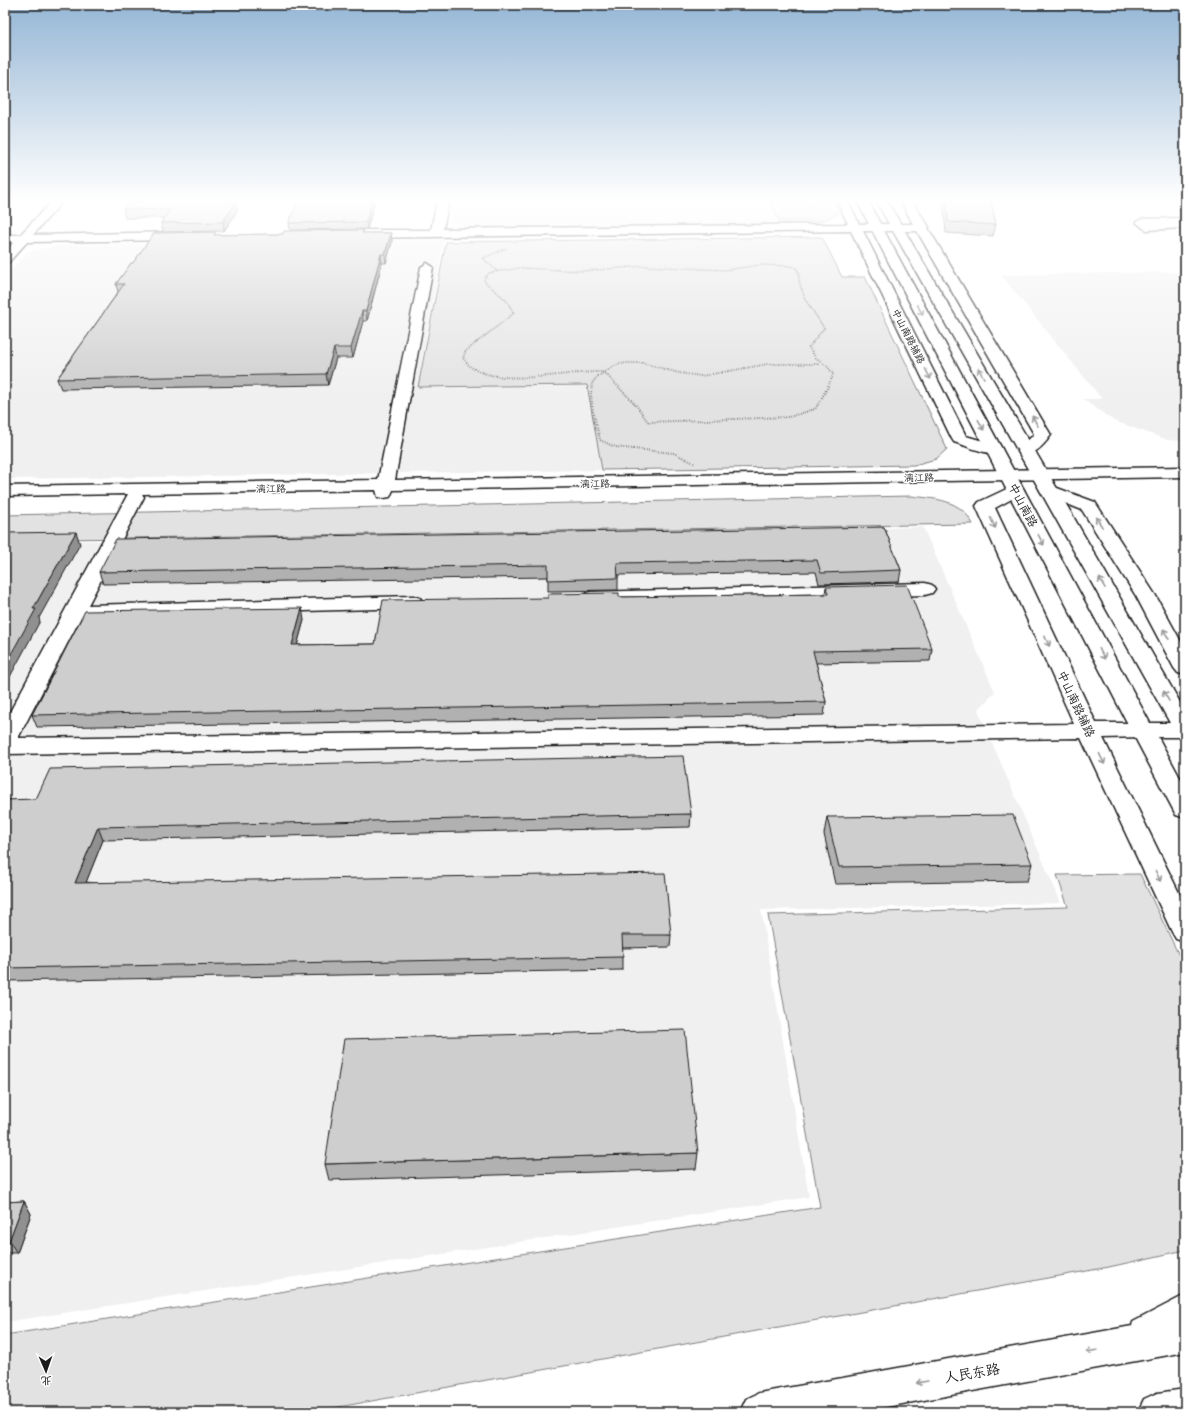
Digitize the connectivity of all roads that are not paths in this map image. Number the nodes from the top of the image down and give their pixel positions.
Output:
1 (427, 267) dead end
2 (875, 267) edge
3 (896, 267) edge
4 (919, 267) edge
5 (945, 267) edge
6 (994, 449) junction
7 (1026, 451) junction
8 (1185, 472) edge
9 (1185, 482) edge
10 (1012, 484) junction
11 (1045, 484) junction
12 (384, 490) junction
13 (5, 492) edge
14 (134, 497) junction
15 (5, 499) edge
16 (925, 590) dead end
17 (576, 598) edge
18 (432, 602) edge
19 (74, 610) junction
20 (1185, 668) edge
21 (1088, 730) junction
22 (1142, 730) junction
23 (1185, 730) edge
24 (5, 742) edge
25 (5, 746) edge
26 (1185, 809) edge
27 (1185, 932) edge
28 (1185, 1312) edge
29 (1185, 1334) edge
30 (1132, 1343) junction
31 (1185, 1407) edge
32 (759, 1412) edge
33 (1157, 1412) edge

1 - 12 street
2 -> 6 street, 中山南路辅路
3 -> 6 street, 中山南路
7 -> 4 street
7 -> 5 street
6 - 10 street, 中山南路
7 - 11 street
8 - 11 street, 漓江路
9 - 11 street, 漓江路
10 - 11 street, 漓江路
10 - 12 street, 漓江路
10 - 12 street, 漓江路
10 -> 21 street, 中山南路辅路
10 -> 22 street, 中山南路
20 -> 11 street
23 -> 11 street
12 - 13 street, 漓江路
12 - 14 street, 漓江路
14 - 15 street, 漓江路
14 - 19 street
16 - 17 street
18 - 19 street
19 - 24 street
21 - 22 street
21 - 25 street
21 -> 27 street, 中山南路辅路
22 - 23 street
22 - 26 street, 中山南路
28 - 30 street
29 - 30 street, 人民东路
30 -> 32 street, 人民东路
31 - 33 street

